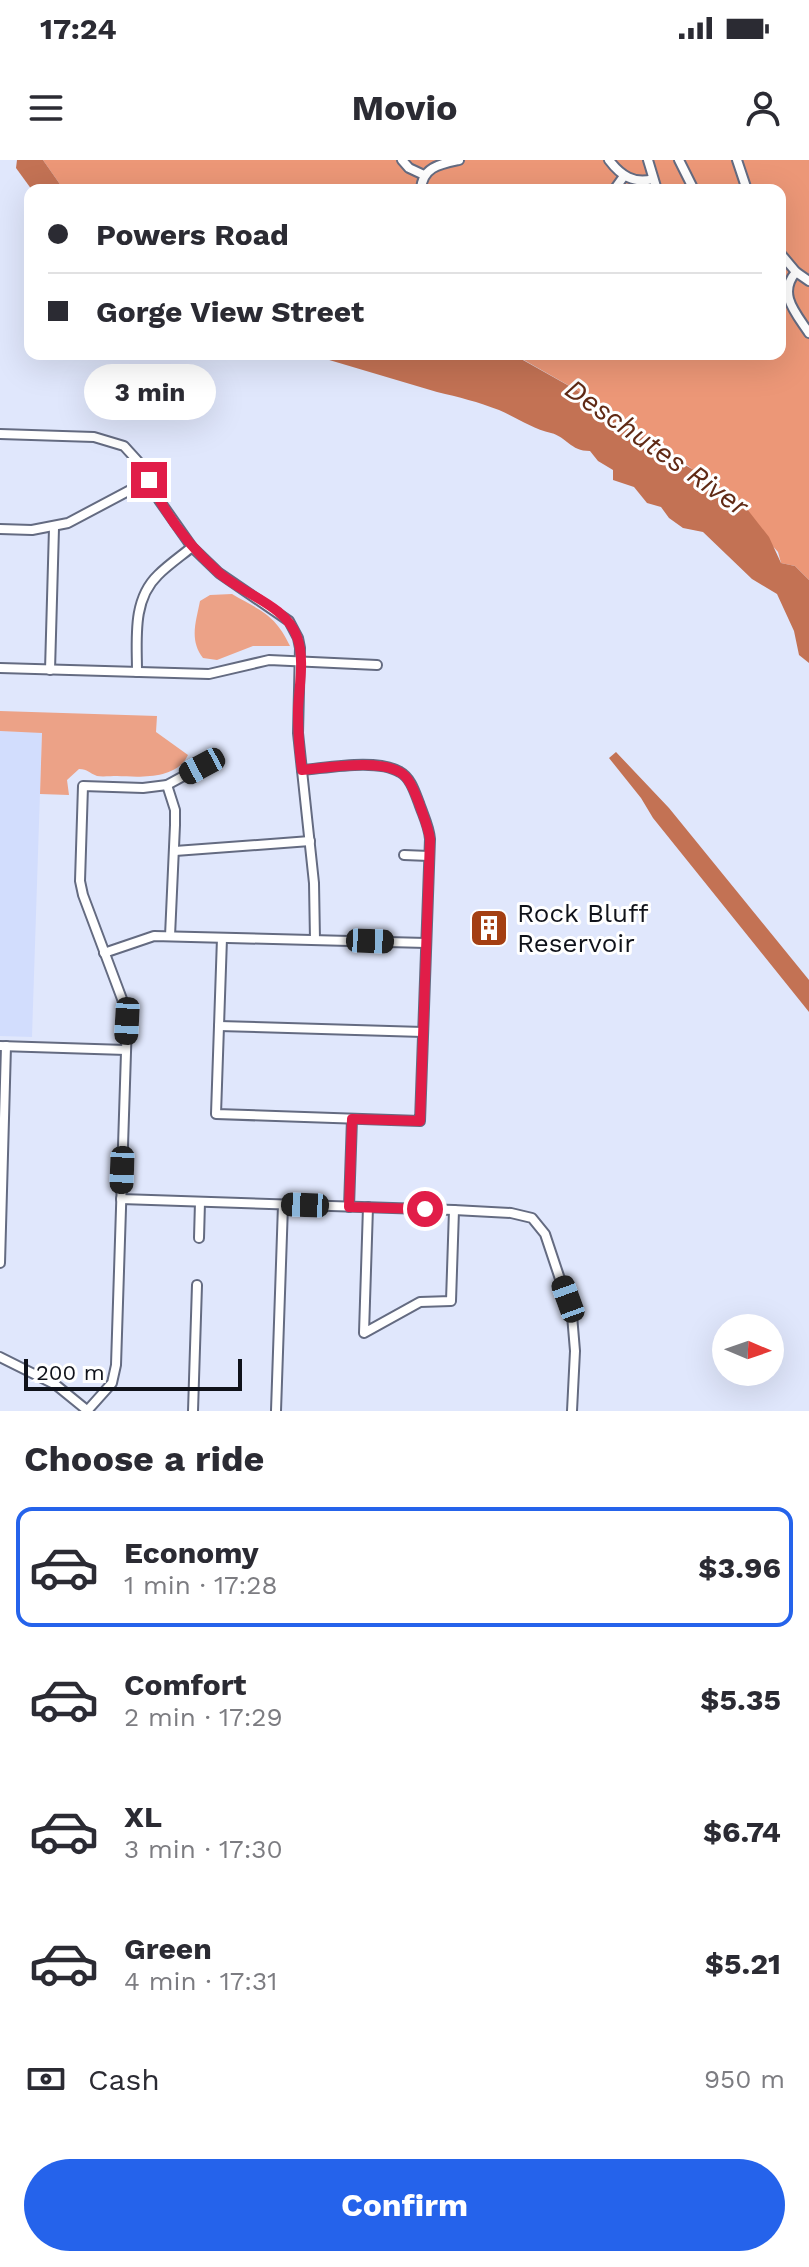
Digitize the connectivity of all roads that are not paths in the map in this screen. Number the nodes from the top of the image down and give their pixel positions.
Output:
1 (402, 160) edge
2 (459, 160) edge
3 (609, 160) edge
4 (648, 160) edge
5 (679, 160) edge
6 (737, 160) edge
7 (424, 175) junction
8 (624, 176) junction
9 (653, 179) junction
10 (422, 184) edge
11 (618, 184) edge
12 (655, 184) edge
13 (691, 184) edge
14 (745, 184) edge
15 (786, 260) edge
16 (796, 272) junction
17 (809, 281) edge
18 (809, 333) edge
19 (0, 434) edge
20 (149, 480) junction
21 (54, 528) junction
22 (0, 529) edge
23 (192, 547) junction
24 (300, 661) junction
25 (377, 665) dead end
26 (0, 668) edge
27 (50, 670) junction
28 (137, 672) junction
29 (202, 766) dead end
30 (302, 770) junction
31 (167, 785) junction
32 (310, 841) junction
33 (175, 851) junction
34 (404, 855) dead end
35 (429, 856) junction
36 (170, 936) junction
37 (222, 938) junction
38 (315, 940) junction
39 (426, 943) junction
40 (104, 953) junction
41 (219, 1026) junction
42 (423, 1032) junction
43 (3, 1046) edge
44 (126, 1050) junction
45 (352, 1119) junction
46 (121, 1199) junction
47 (200, 1202) junction
48 (283, 1205) junction
49 (349, 1207) junction
50 (368, 1207) junction
51 (454, 1210) junction
52 (199, 1238) dead end
53 (0, 1263) edge
54 (197, 1285) dead end
55 (0, 1357) edge
56 (88, 1411) edge
57 (193, 1411) edge
58 (276, 1411) edge
59 (572, 1411) edge

1 - 7 street
2 - 7 street
3 - 8 street
4 - 9 street
5 - 13 street
6 - 14 street
7 - 10 street
8 - 9 street
8 - 11 street
9 - 12 street
15 - 16 street
16 - 17 street
16 - 18 street
19 - 20 street
20 - 21 street
20 - 23 street
21 - 22 street
21 - 27 street
23 - 24 street
23 - 28 street
24 - 25 street
24 - 28 street
24 - 30 street
26 - 27 street
27 - 28 street
29 - 31 street
30 - 32 street
30 - 35 street
31 - 33 street
31 - 40 street
32 - 33 street
32 - 38 street
33 - 36 street
34 - 35 street
35 - 39 street
36 - 37 street
36 - 40 street
37 - 38 street
37 - 41 street
38 - 39 street
39 - 42 street
40 - 44 street
41 - 42 street
41 - 45 street
42 - 45 street
43 - 44 street
43 - 53 street
44 - 46 street
45 - 49 street
46 - 47 street
46 - 56 street
47 - 48 street
47 - 52 street
48 - 49 street
48 - 58 street
49 - 50 street
50 - 51 street
50 - 51 street
51 - 59 street
54 - 57 street
55 - 56 street

